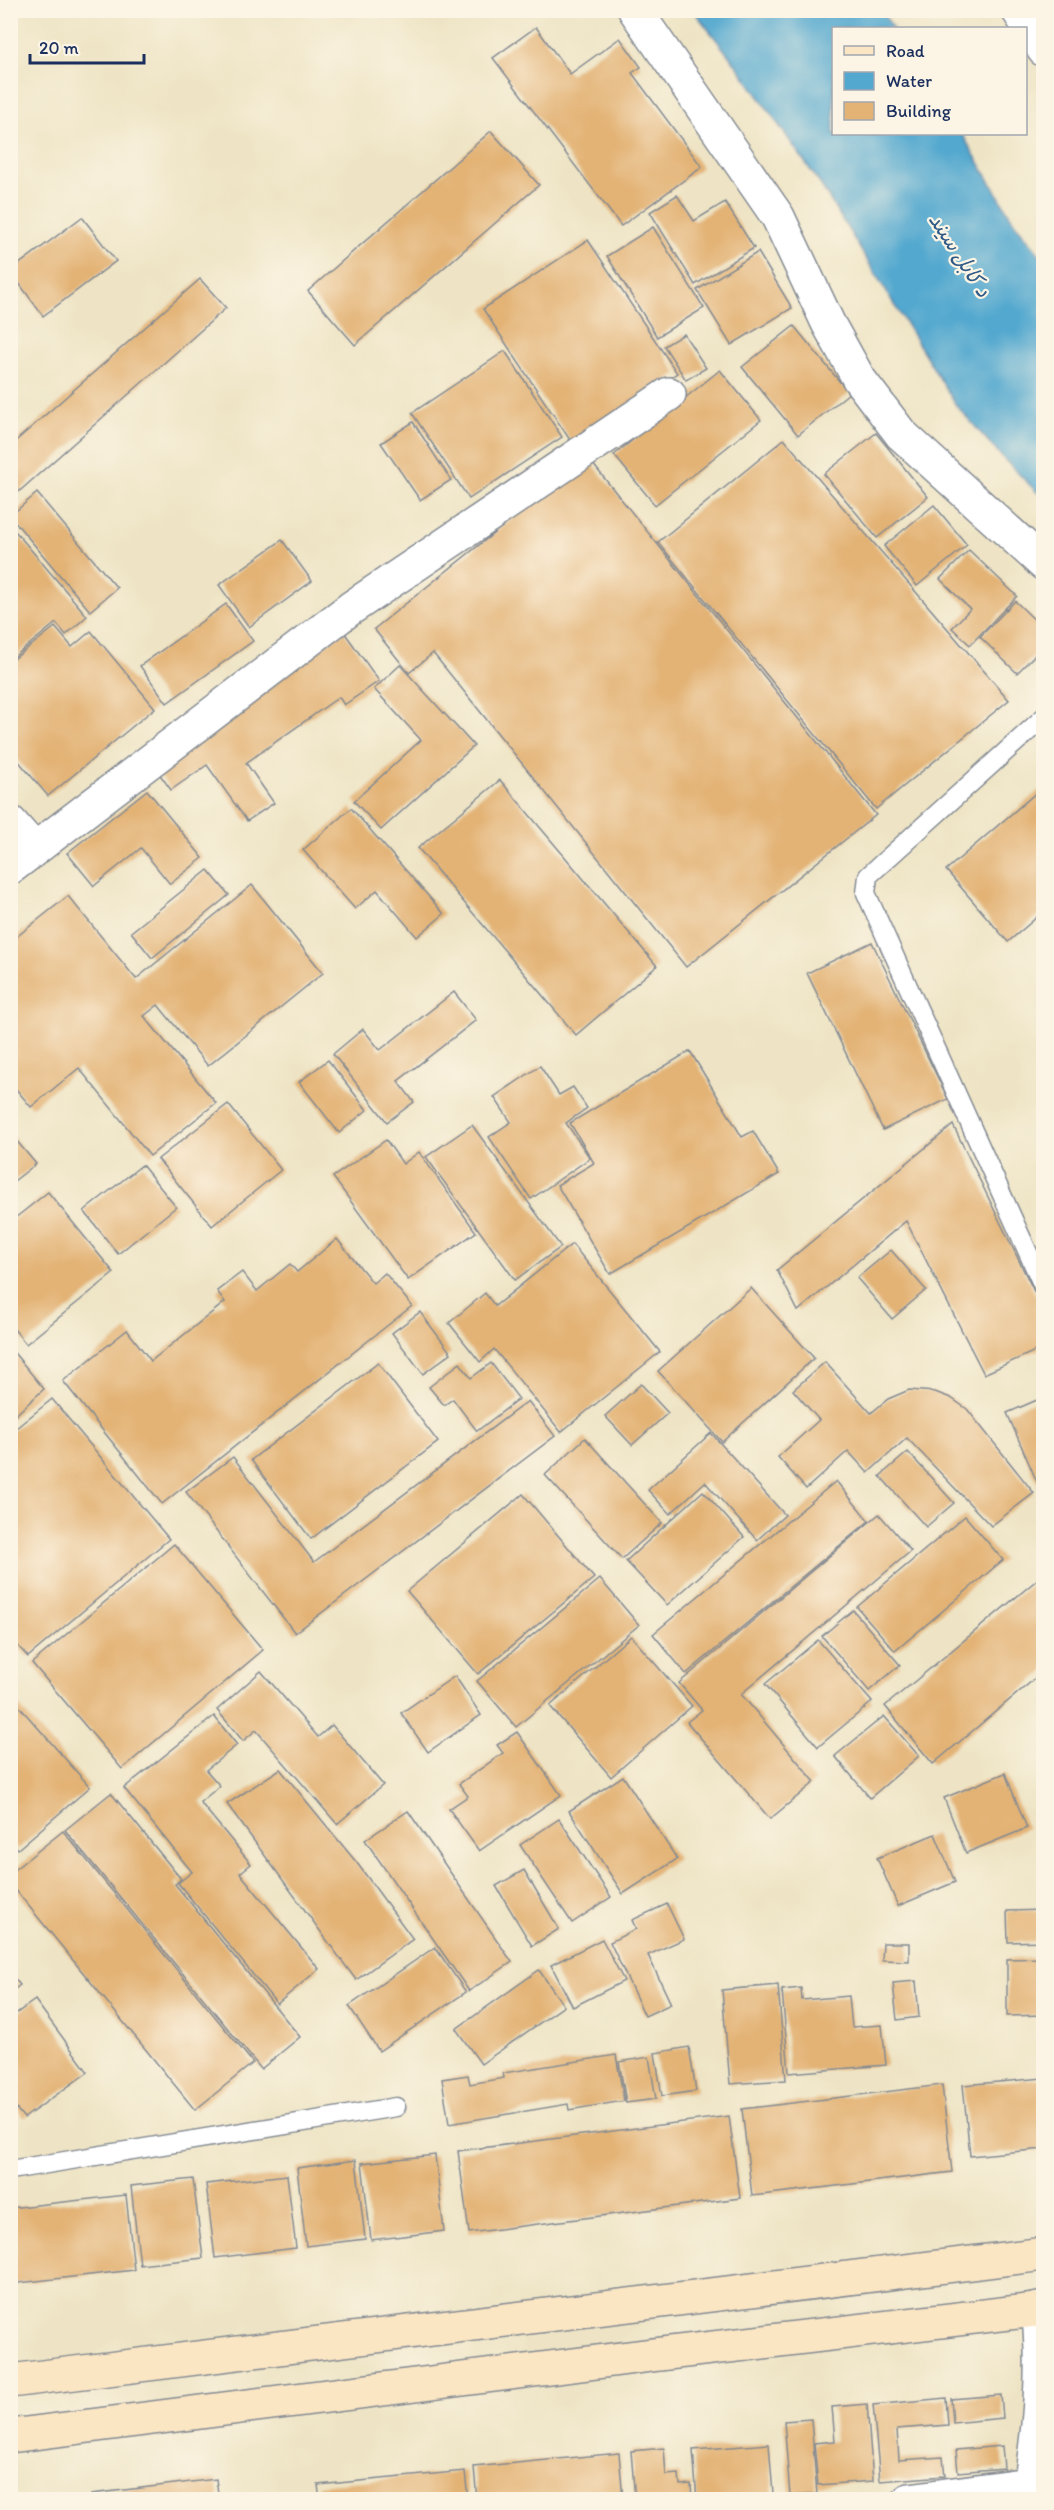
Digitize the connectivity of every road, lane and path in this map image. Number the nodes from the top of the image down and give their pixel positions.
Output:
1 (635, 10) edge
2 (1018, 10) edge
3 (1044, 50) edge
4 (669, 394) dead end
5 (1044, 564) edge
6 (1044, 717) edge
7 (10, 822) edge
8 (22, 859) edge
9 (1044, 1288) edge
10 (396, 2108) dead end
11 (10, 2170) edge
12 (1044, 2254) edge
13 (1041, 2309) edge
14 (10, 2381) edge
15 (10, 2436) edge
16 (1034, 2488) edge
17 (909, 2499) edge

1 - 5 street
2 - 3 street
4 - 8 street
6 - 9 lane
7 - 8 street
10 - 11 lane
12 - 14 main road
13 - 15 main road
13 - 16 street
16 - 17 street

